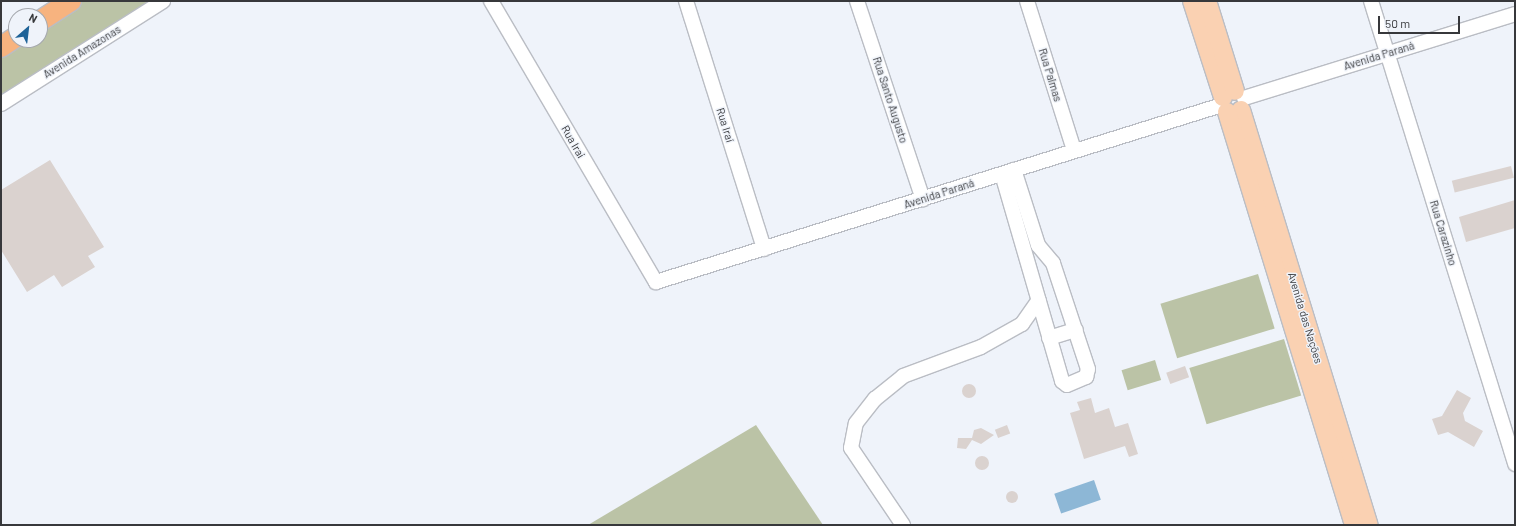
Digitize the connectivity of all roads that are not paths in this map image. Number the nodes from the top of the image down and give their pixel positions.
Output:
1 (71, 1) edge
2 (163, 1) edge
3 (491, 1) edge
4 (686, 1) edge
5 (857, 1) edge
6 (1027, 1) edge
7 (1192, 1) edge
8 (1207, 1) edge
9 (1371, 1) edge
10 (1515, 14) edge
11 (48, 16) edge
12 (1388, 53) junction
13 (1232, 102) junction
14 (1, 104) edge
15 (1074, 150) junction
16 (1008, 172) junction
17 (923, 199) junction
18 (1026, 207) junction
19 (1012, 211) junction
20 (764, 249) junction
21 (656, 282) joint
22 (1039, 300) junction
23 (1022, 324) junction
24 (1076, 330) junction
25 (1048, 332) junction
26 (1515, 464) edge
27 (903, 525) edge
28 (1354, 525) edge
29 (1369, 525) edge

1 - 11 highway
2 - 14 street, Avenida Amazonas
3 - 21 street, Rua Irai
4 - 20 street, Rua Iraí
5 - 17 street, Rua Santo Augusto
6 - 15 street, Rua Palmas
7 - 13 main road, Avenida das Nações
8 - 13 main road, Avenida das Nações
9 - 12 street, Rua Carazinho
10 - 12 street, Avenida Paraná
12 - 13 street, Avenida Paraná
12 - 26 street, Rua Carazinho
13 - 15 street, Avenida Paraná
13 - 28 main road, Avenida das Nações
13 - 29 main road, Avenida das Nações
15 - 16 street, Avenida Paraná
16 - 17 street, Avenida Paraná
16 - 18 street
16 - 19 street
17 - 20 street, Avenida Paraná
18 - 19 street
18 - 24 street
19 - 22 street
20 - 21 street, Avenida Paraná
22 - 23 street
22 - 25 street
23 - 25 street
23 - 27 street
24 - 25 street
24 - 25 street

